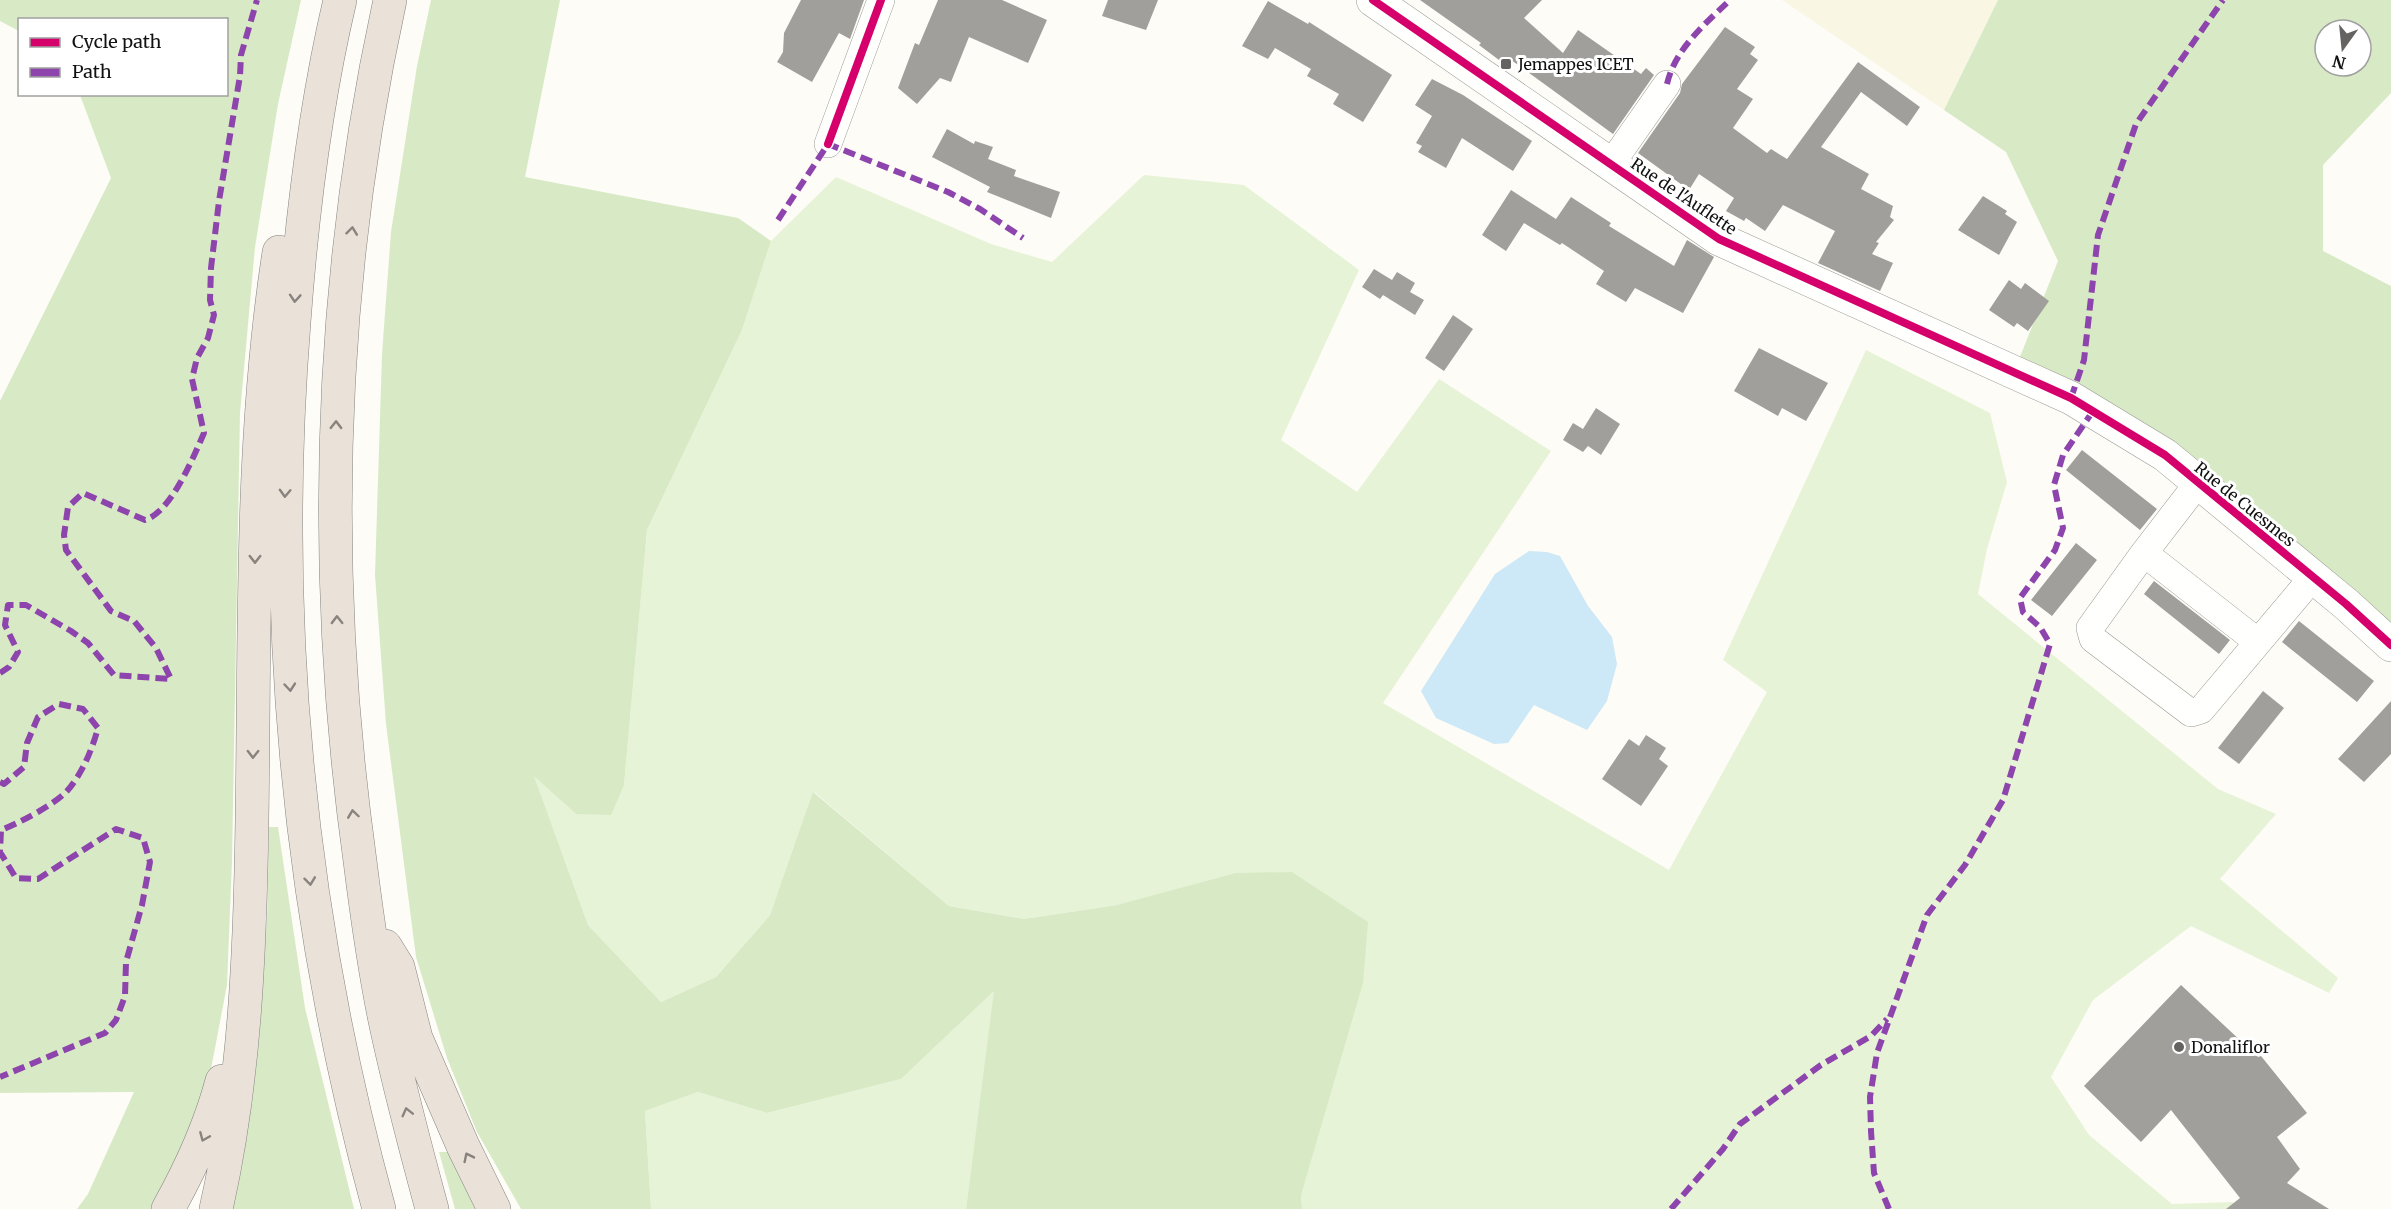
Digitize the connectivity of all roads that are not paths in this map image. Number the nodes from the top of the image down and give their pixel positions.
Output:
1 (390, 0) edge
2 (881, 0) edge
3 (1373, 0) edge
4 (338, 6) edge
5 (1668, 84) dead end
6 (828, 144) dead end
7 (1611, 164) junction
8 (2072, 398) joint
9 (2198, 483) junction
10 (2145, 553) junction
11 (2313, 577) junction
12 (2258, 642) junction
13 (2391, 645) edge
14 (251, 874) junction
15 (367, 914) junction
16 (168, 1209) edge
17 (216, 1209) edge
18 (379, 1209) edge
19 (432, 1209) edge
20 (494, 1209) edge

15 -> 1 highway
2 - 6 street
3 - 7 street, Rue de l'Auflette
4 -> 14 highway
4 -> 18 highway
5 - 7 street
7 - 8 street, Rue de l'Auflette
8 - 9 street, Rue de Cuesmes
9 - 10 street
9 - 11 street, Rue de Cuesmes
10 - 12 street
10 - 12 street
11 - 12 street
11 - 13 street, Rue de Cuesmes
14 -> 16 highway
14 - 17 highway
19 -> 15 highway
20 -> 15 highway

